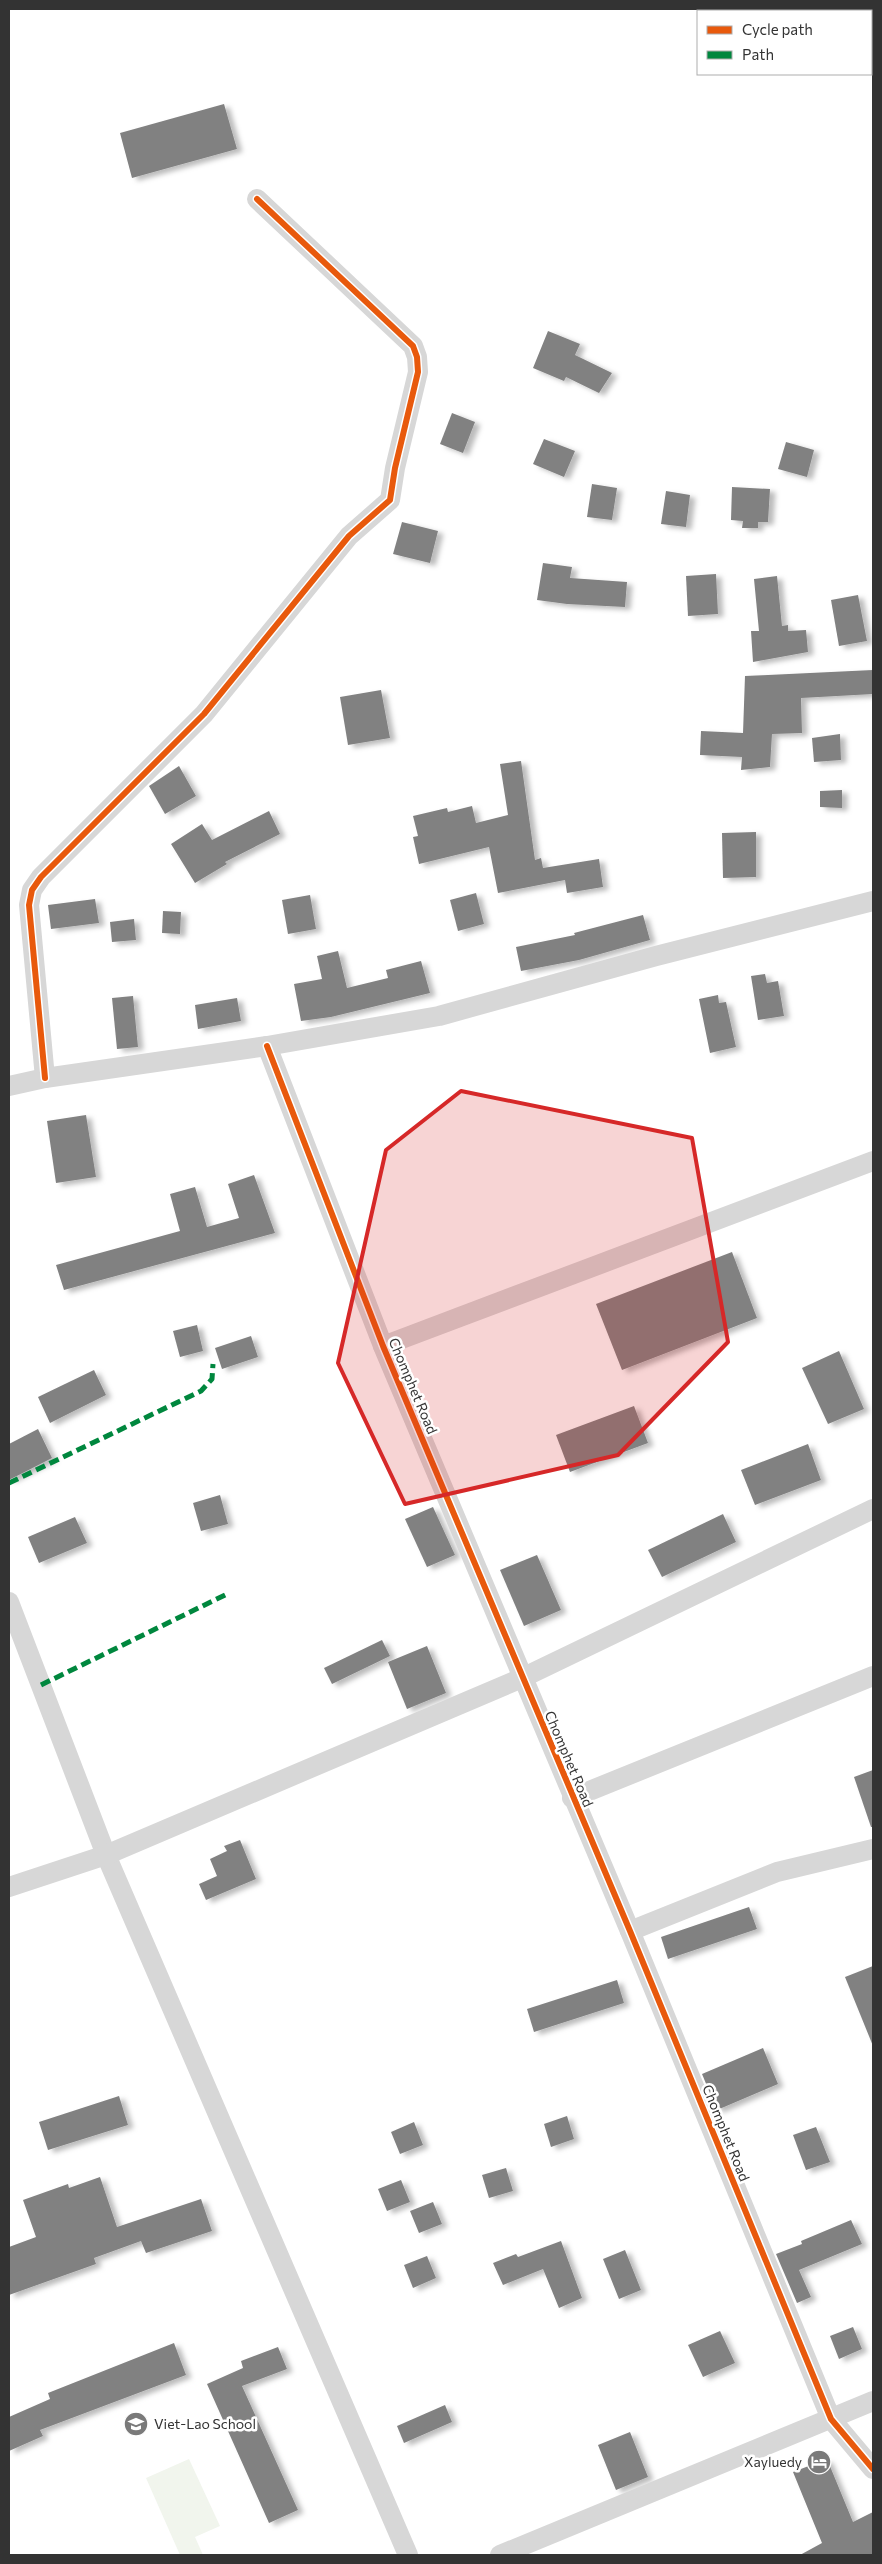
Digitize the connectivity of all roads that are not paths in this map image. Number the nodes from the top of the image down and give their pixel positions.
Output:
1 (257, 199) dead end
2 (873, 901) edge
3 (266, 1046) junction
4 (45, 1078) junction
5 (9, 1086) edge
6 (873, 1161) edge
7 (383, 1346) junction
8 (873, 1509) edge
9 (9, 1602) edge
10 (873, 1676) edge
11 (522, 1678) junction
12 (572, 1798) junction
13 (873, 1848) edge
14 (106, 1855) junction
15 (9, 1887) edge
16 (630, 1931) junction
17 (873, 2402) edge
18 (831, 2419) junction
19 (873, 2469) edge
20 (408, 2555) edge
21 (500, 2555) edge

1 - 4 street
2 - 3 street
3 - 4 street
3 - 7 street, Chomphet Road
4 - 5 street
6 - 7 street
7 - 11 street, Chomphet Road
8 - 11 street
9 - 14 street
10 - 12 street
11 - 12 street, Chomphet Road
11 - 14 street
12 - 16 street, Chomphet Road
13 - 16 street
14 - 15 street
14 - 20 street
16 - 18 street, Chomphet Road
17 - 18 street
18 - 19 street, Chomphet Road
18 - 21 street

